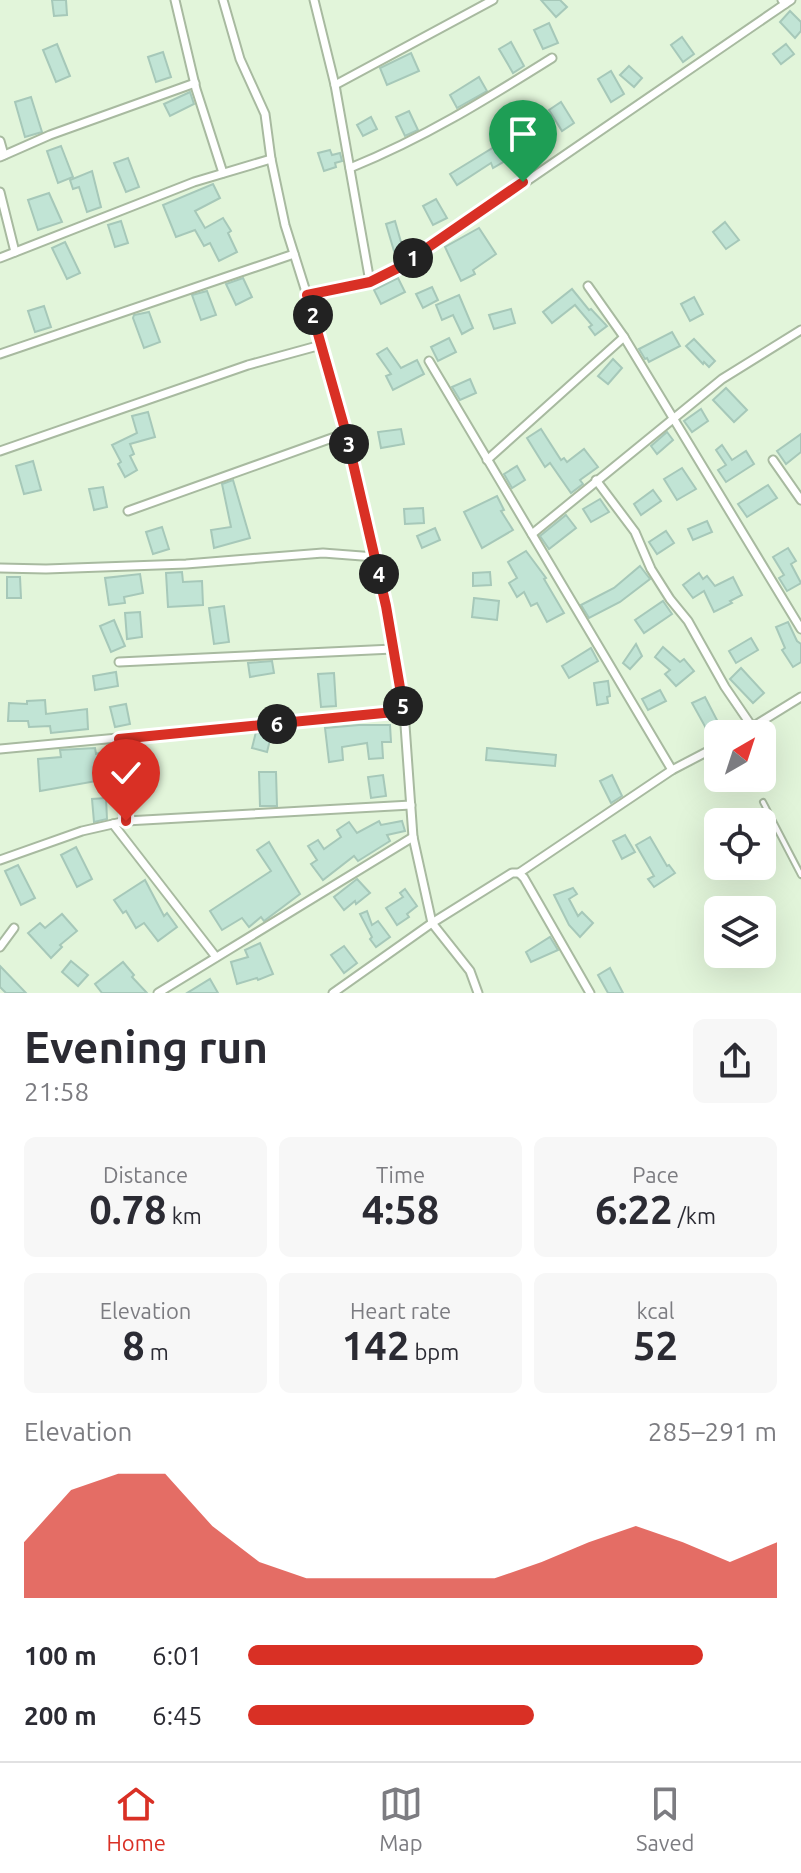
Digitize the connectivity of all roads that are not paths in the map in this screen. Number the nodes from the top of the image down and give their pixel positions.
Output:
1 (175, 0) edge
2 (223, 0) edge
3 (314, 0) edge
4 (493, 0) edge
5 (786, 1) edge
6 (552, 58) dead end
7 (195, 83) junction
8 (335, 85) junction
9 (0, 141) edge
10 (2, 156) edge
11 (271, 159) junction
12 (350, 168) junction
13 (223, 173) junction
14 (0, 192) edge
15 (15, 252) junction
16 (294, 254) junction
17 (0, 258) edge
18 (370, 282) junction
19 (588, 286) dead end
20 (307, 295) junction
21 (798, 332) edge
22 (624, 337) junction
23 (801, 343) edge
24 (321, 345) junction
25 (0, 354) edge
26 (429, 361) dead end
27 (673, 419) junction
28 (346, 433) junction
29 (0, 451) edge
30 (487, 460) junction
31 (773, 460) dead end
32 (596, 480) junction
33 (801, 500) edge
34 (128, 511) dead end
35 (532, 534) junction
36 (375, 557) junction
37 (0, 568) edge
38 (801, 629) edge
39 (393, 649) junction
40 (119, 662) dead end
41 (801, 697) edge
42 (404, 711) junction
43 (748, 720) edge
44 (765, 720) edge
45 (119, 739) junction
46 (0, 749) edge
47 (704, 753) edge
48 (672, 770) junction
49 (763, 802) dead end
50 (411, 805) junction
51 (126, 821) junction
52 (113, 824) junction
53 (413, 837) junction
54 (0, 860) edge
55 (519, 873) junction
56 (801, 875) edge
57 (432, 923) junction
58 (14, 928) dead end
59 (0, 947) edge
60 (216, 957) junction
61 (158, 993) edge
62 (333, 993) edge
63 (478, 993) edge
64 (590, 993) edge

1 - 7 street
2 - 11 street
3 - 8 street
4 - 8 street
5 - 18 street
6 - 12 street
7 - 10 street
7 - 13 street
8 - 12 street
9 - 10 street
11 - 13 street
11 - 16 street
12 - 18 street
13 - 15 street
14 - 15 street
15 - 17 street
16 - 20 street
16 - 25 street
18 - 20 street
19 - 22 street
20 - 24 street
21 - 23 street
21 - 27 street
22 - 27 street
22 - 30 street
24 - 28 street
24 - 29 street
26 - 30 street
27 - 32 street
27 - 38 street
28 - 34 street
28 - 36 street
30 - 35 street
31 - 33 street
32 - 35 street
32 - 43 street
35 - 48 street
36 - 37 street
36 - 39 street
39 - 40 street
39 - 42 street
41 - 44 street
42 - 45 street
42 - 50 street
45 - 46 street
45 - 51 street
47 - 48 street
48 - 55 street
49 - 56 lane
50 - 51 street
50 - 53 street
51 - 52 street
52 - 54 street
52 - 60 street
53 - 57 street
53 - 60 street
55 - 57 street
55 - 64 street
57 - 62 street
57 - 63 street
58 - 59 street
60 - 61 street

